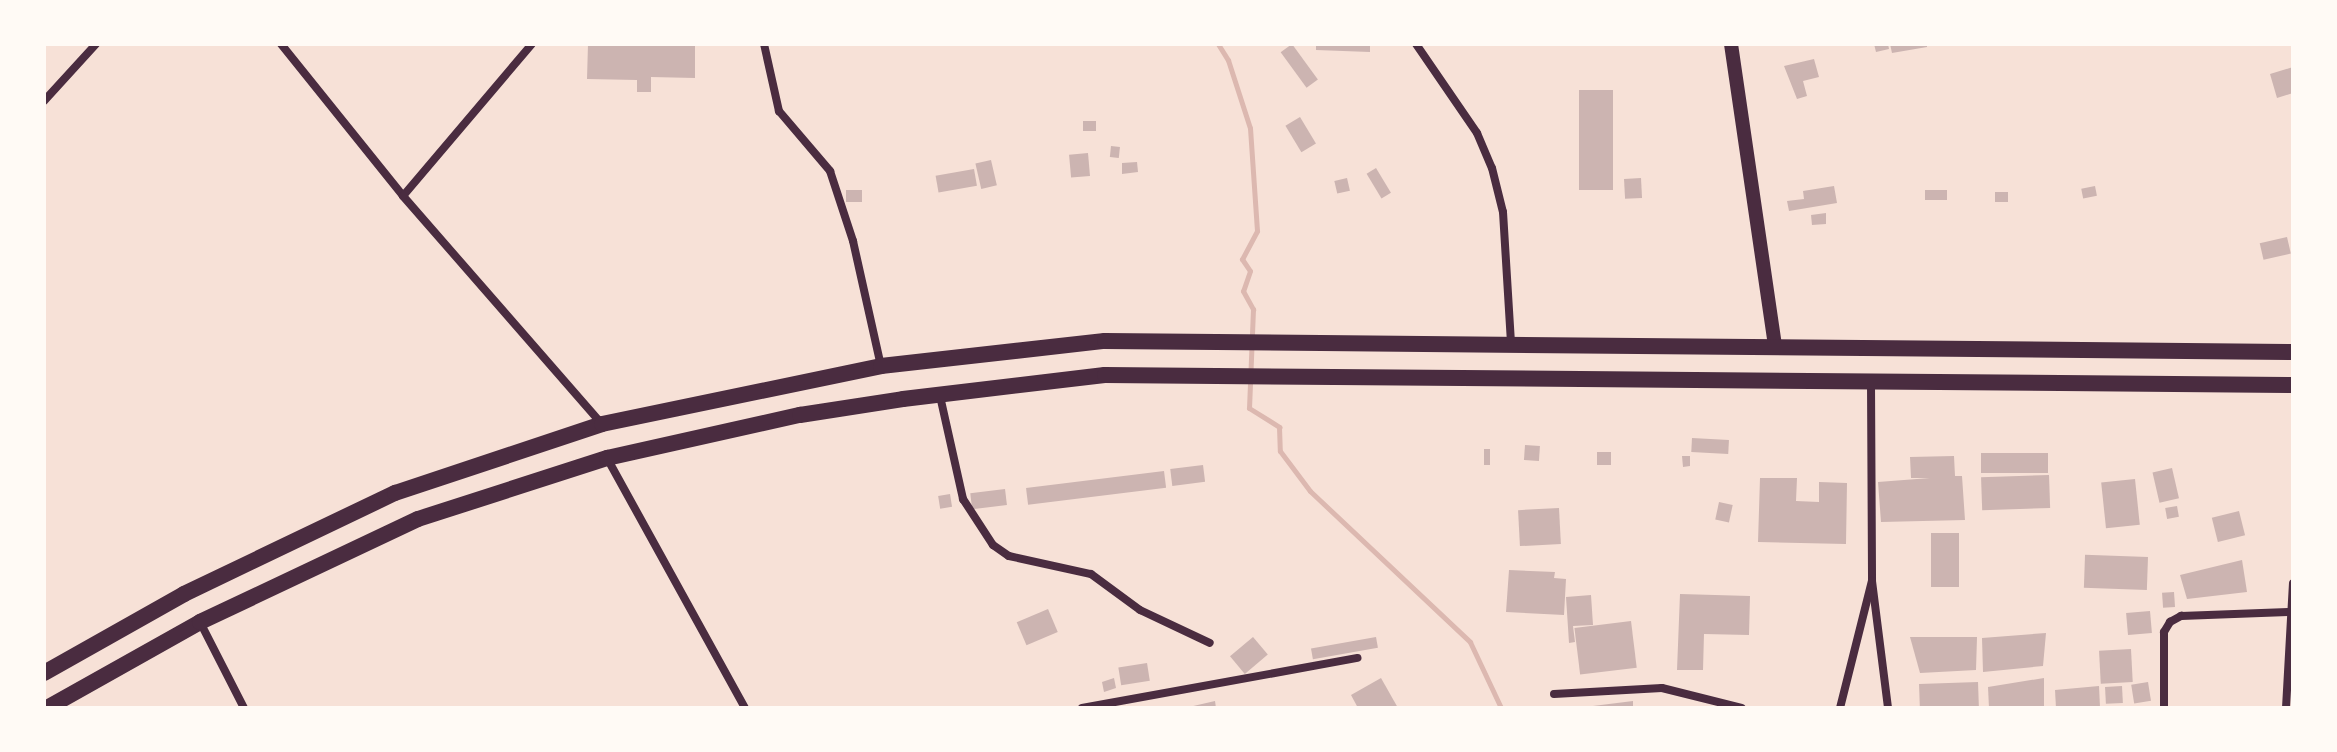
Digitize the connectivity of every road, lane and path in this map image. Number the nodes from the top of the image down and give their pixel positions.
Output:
1 (96, 44) edge
2 (281, 44) edge
3 (532, 44) edge
4 (764, 44) edge
5 (1416, 44) edge
6 (1731, 44) edge
7 (44, 101) edge
8 (403, 196) junction
9 (1511, 343) junction
10 (1775, 346) junction
11 (2293, 352) edge
12 (881, 366) junction
13 (1871, 383) junction
14 (2293, 385) edge
15 (940, 396) junction
16 (602, 424) junction
17 (607, 458) junction
18 (1872, 581) junction
19 (2293, 583) edge
20 (2288, 612) junction
21 (200, 622) junction
22 (1210, 643) dead end
23 (1358, 658) dead end
24 (44, 673) edge
25 (1554, 694) dead end
26 (47, 708) edge
27 (244, 708) edge
28 (745, 708) edge
29 (1082, 708) edge
30 (1742, 708) edge
31 (1840, 708) edge
32 (1888, 708) edge
33 (2164, 708) edge
34 (2286, 708) edge

1 - 7 street
2 - 8 street
3 - 8 street
4 - 12 street
5 - 9 street
6 - 10 street
8 - 16 street
9 - 10 main road
9 - 12 main road
10 - 11 main road
12 - 16 main road
13 - 14 main road
13 - 15 main road
13 - 18 street
15 - 17 main road
15 - 22 street
16 - 24 main road
17 - 21 main road
17 - 28 street
18 - 31 street
18 - 32 street
19 - 20 street
20 - 33 street
20 - 34 street
21 - 26 main road
21 - 27 street
23 - 29 street
25 - 30 street

